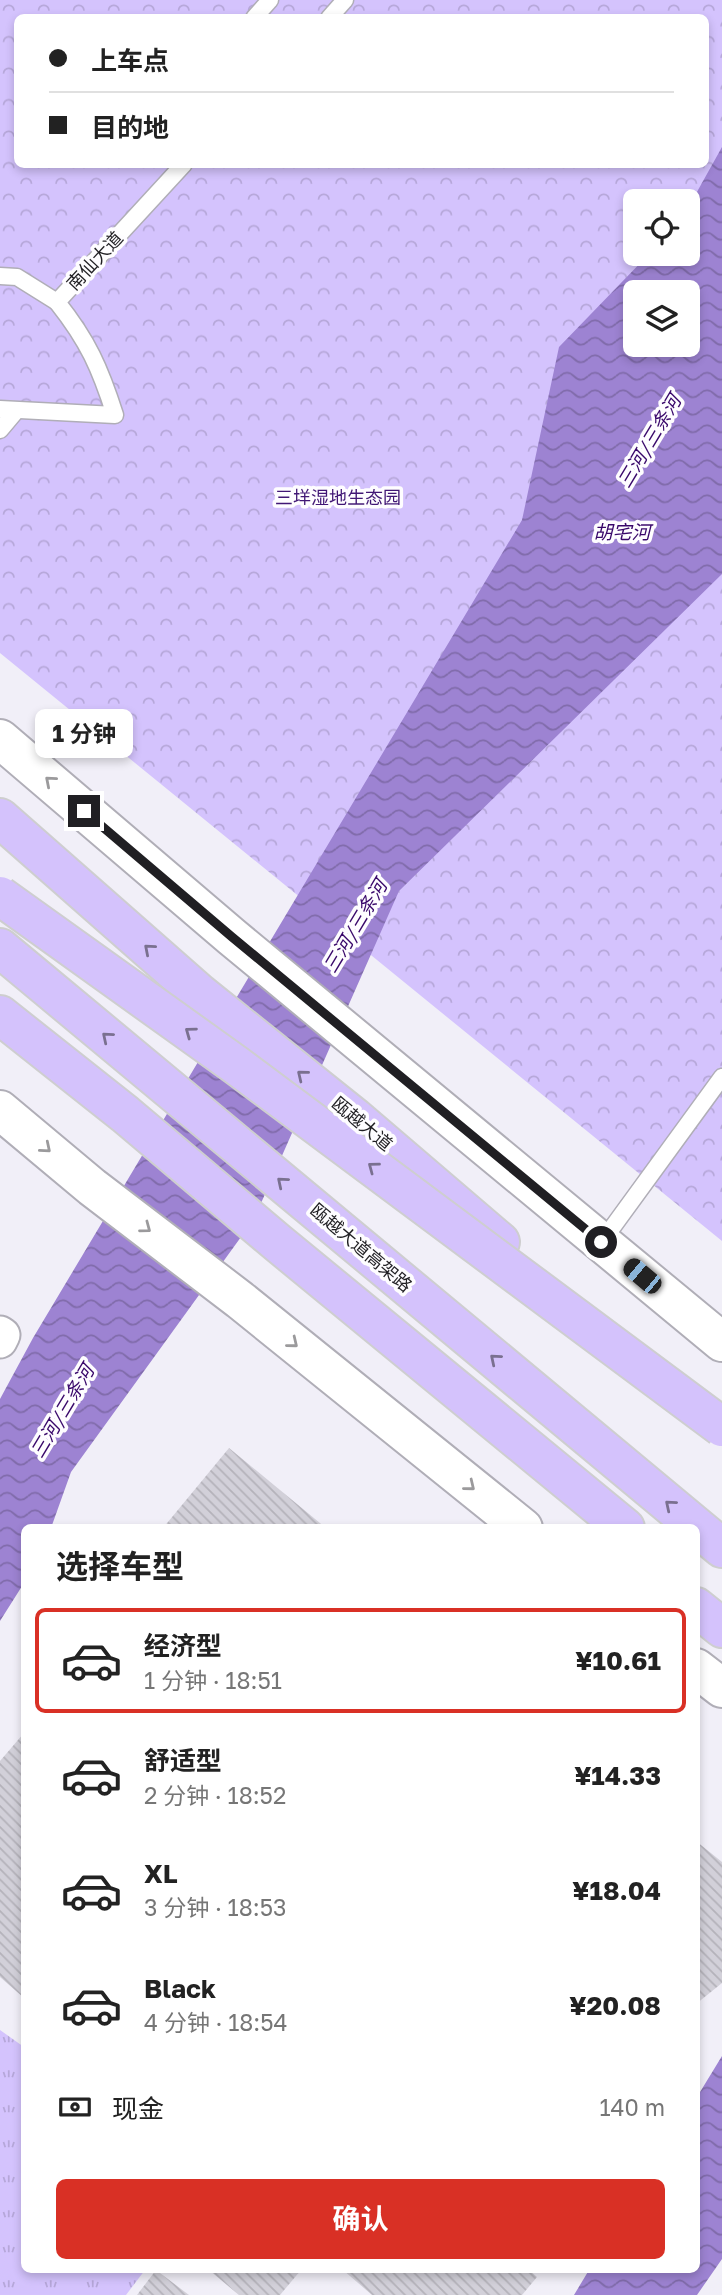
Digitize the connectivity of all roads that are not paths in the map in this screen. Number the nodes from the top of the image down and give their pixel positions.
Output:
1 (270, 0) edge
2 (345, 0) edge
3 (258, 14) edge
4 (333, 14) edge
5 (180, 168) edge
6 (0, 276) edge
7 (57, 302) junction
8 (8, 410) edge
9 (0, 430) edge
10 (0, 738) edge
11 (0, 818) edge
12 (0, 896) edge
13 (0, 948) edge
14 (0, 1015) edge
15 (0, 1031) edge
16 (722, 1077) edge
17 (0, 1110) edge
18 (601, 1242) junction
19 (0, 1333) edge
20 (0, 1341) edge
21 (722, 1342) edge
22 (722, 1427) edge
23 (722, 1433) edge
24 (518, 1524) edge
25 (596, 1524) edge
26 (620, 1524) edge
27 (693, 1524) edge
28 (700, 1530) edge
29 (722, 1548) edge
30 (700, 1589) edge
31 (722, 1607) edge
32 (700, 1610) edge
33 (722, 1628) edge
34 (700, 1671) edge
35 (722, 1688) edge

1 - 3 lane
2 - 4 lane
5 - 7 lane, 南仙大道
6 - 7 lane
7 - 8 lane, 南仙大道
8 - 9 lane
18 -> 10 street
23 -> 11 highway, 瓯越大道
22 -> 12 highway, bridge
27 -> 13 highway, 瓯越大道高架路
14 - 26 highway
15 - 25 highway
16 - 18 lane
17 -> 24 street
18 - 21 street
19 - 20 street
29 -> 28 highway, 瓯越大道高架路
30 - 31 highway
32 - 33 highway
34 - 35 street

